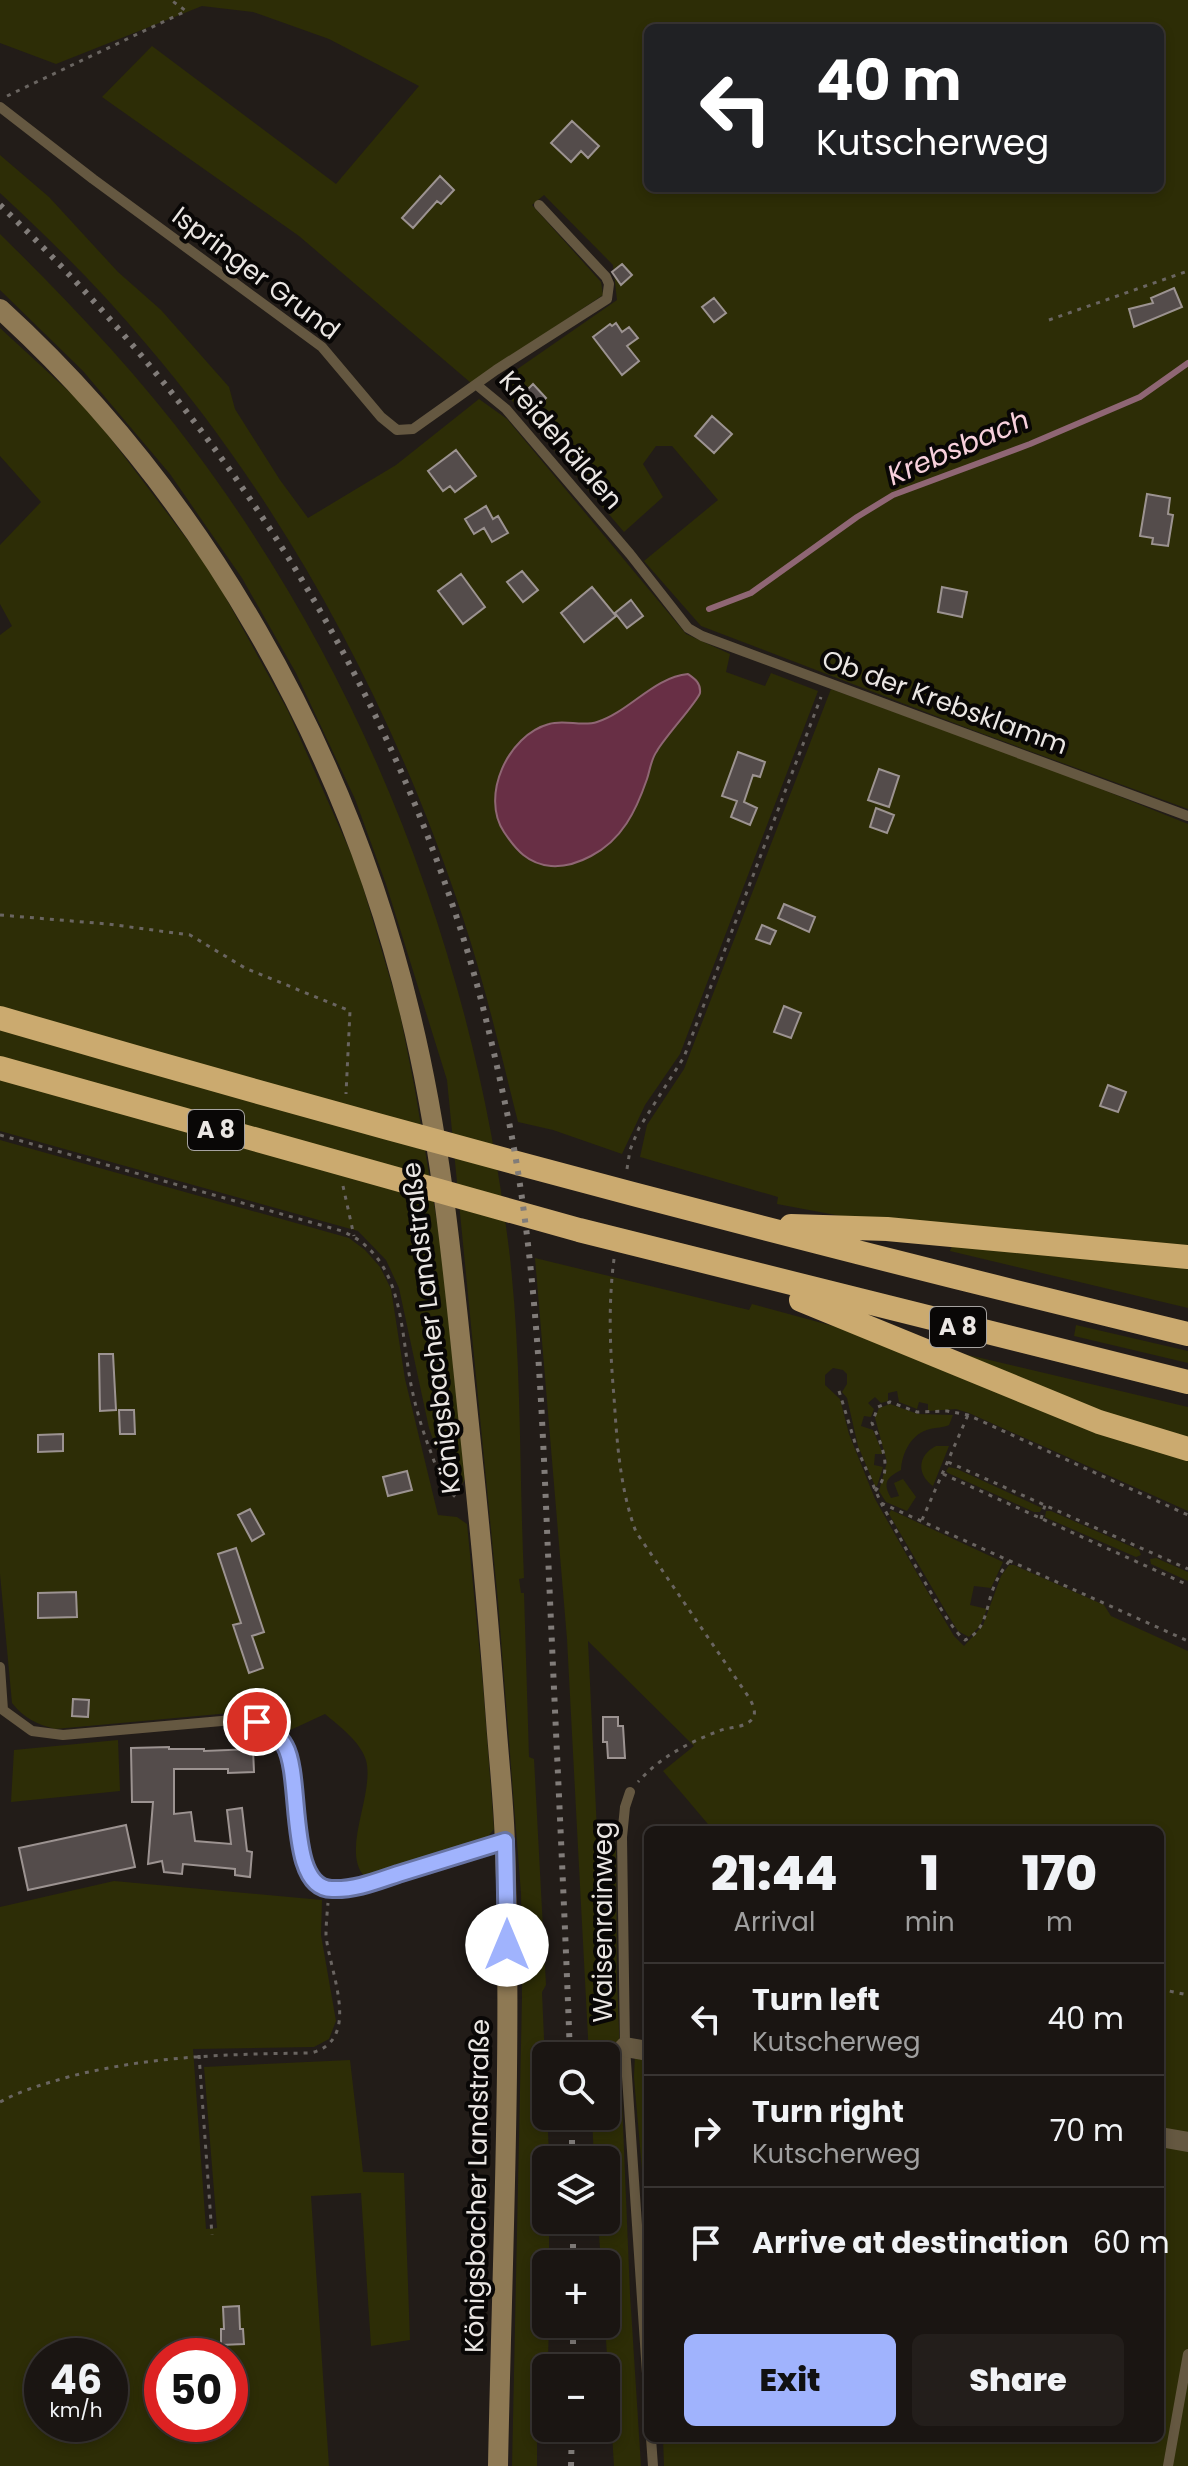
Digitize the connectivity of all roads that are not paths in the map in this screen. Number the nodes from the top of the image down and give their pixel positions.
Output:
1 (0, 107) edge
2 (539, 205) dead end
3 (0, 309) edge
4 (478, 386) junction
5 (688, 628) joint
6 (1188, 816) edge
7 (0, 1018) edge
8 (0, 1068) edge
9 (740, 1224) junction
10 (1188, 1257) edge
11 (729, 1269) junction
12 (1188, 1334) edge
13 (1188, 1382) edge
14 (1188, 1449) edge
15 (0, 1667) edge
16 (2, 1707) edge
17 (0, 1724) edge
18 (630, 1792) dead end
19 (505, 1841) junction
20 (625, 2047) junction
21 (644, 2050) edge
22 (1164, 2138) edge
23 (1188, 2142) edge
24 (644, 2329) edge
25 (1188, 2354) edge
26 (651, 2442) edge
27 (498, 2466) edge
28 (653, 2466) edge
29 (1168, 2466) edge

1 - 4 lane, Ispringer Grund
2 - 4 lane, Kreidehälden
3 - 19 main road, Königsbacher Landstraße
4 - 5 lane, Kreidehälden
5 - 6 lane, Ob der Krebsklamm
7 - 9 highway, A 8
8 - 11 highway, A 8
9 - 10 highway
9 - 12 highway, A 8
11 - 13 highway, A 8
11 - 14 highway
15 - 16 lane
16 - 17 lane
16 - 19 lane
18 - 20 lane, Waisenrainweg
19 - 27 main road, Königsbacher Landstraße
20 - 21 street
20 - 24 lane, Waisenrainweg
22 - 23 street
25 - 29 lane
26 - 28 lane

